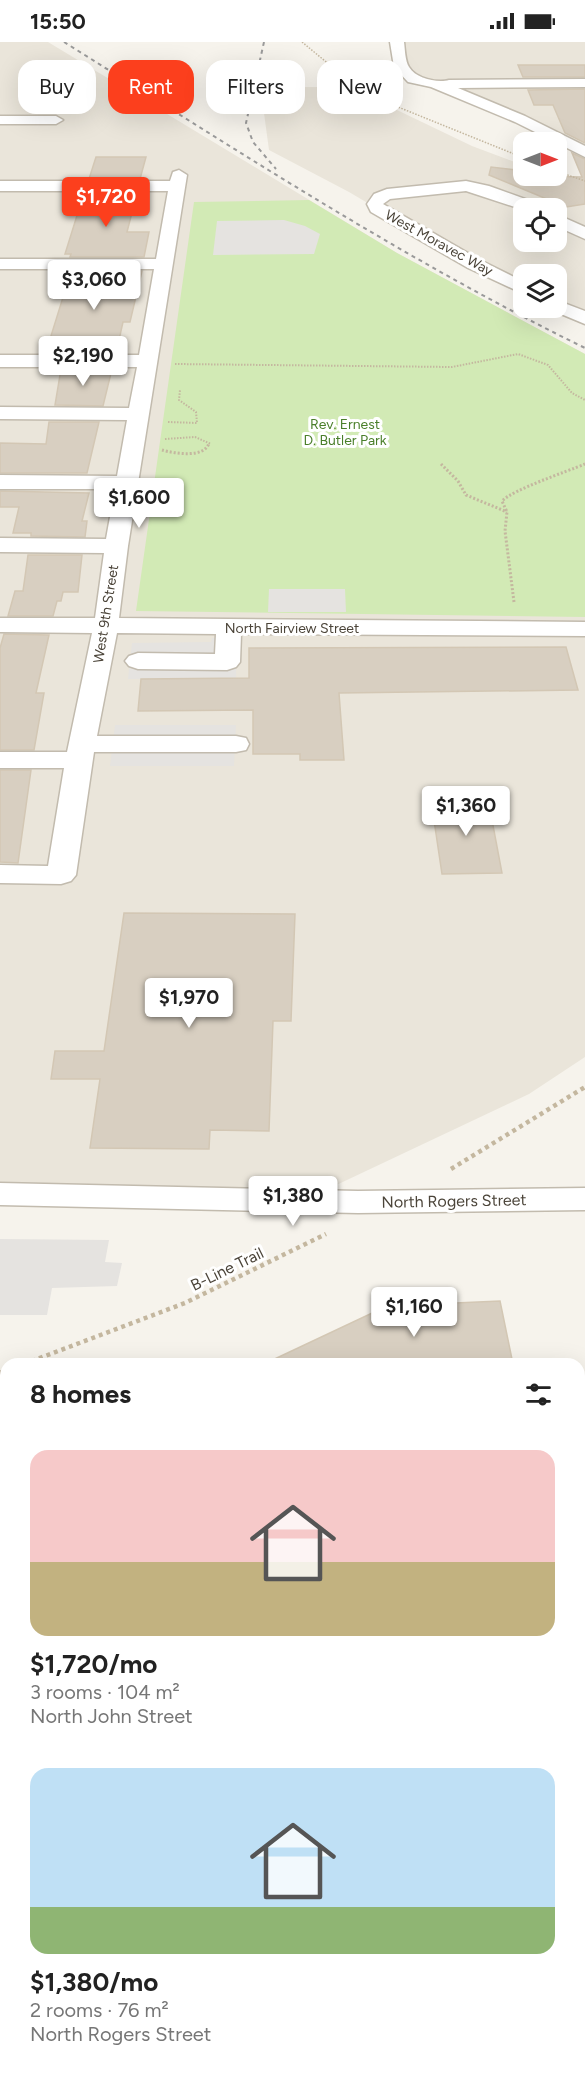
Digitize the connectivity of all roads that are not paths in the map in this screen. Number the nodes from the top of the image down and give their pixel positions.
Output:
1 (397, 42) edge
2 (585, 83) edge
3 (435, 84) junction
4 (0, 120) edge
5 (56, 120) dead end
6 (585, 152) edge
7 (0, 186) edge
8 (427, 189) junction
9 (513, 200) edge
10 (513, 202) edge
11 (456, 205) dead end
12 (480, 207) dead end
13 (567, 225) edge
14 (585, 234) edge
15 (0, 264) edge
16 (164, 264) junction
17 (513, 284) edge
18 (567, 310) edge
19 (585, 318) edge
20 (0, 361) edge
21 (148, 361) junction
22 (0, 413) edge
23 (139, 414) junction
24 (0, 482) edge
25 (127, 483) junction
26 (0, 545) edge
27 (116, 546) junction
28 (0, 625) edge
29 (106, 626) junction
30 (229, 627) junction
31 (585, 629) edge
32 (138, 661) dead end
33 (236, 744) dead end
34 (81, 752) junction
35 (0, 760) edge
36 (0, 874) edge
37 (0, 1194) edge
38 (585, 1199) edge

1 - 3 street
2 - 3 street
3 - 6 street
4 - 5 street
7 - 16 street, West 9th Street
8 - 9 street, West Moravec Way
8 - 11 street
8 - 17 street, West Moravec Way
10 - 12 street
13 - 14 street
15 - 16 street
16 - 21 street, West 9th Street
18 - 19 street
20 - 21 street
21 - 23 street, West 9th Street
22 - 23 street
23 - 25 street, West 9th Street
24 - 25 street
25 - 27 street, West 9th Street
26 - 27 street
27 - 29 street, West 9th Street
28 - 29 street, North Fairview Street
29 - 30 street, North Fairview Street
29 - 34 street, West 9th Street
30 - 31 street, North Fairview Street
30 - 32 street
33 - 34 street
34 - 35 street
34 - 36 street, West 9th Street
37 - 38 street, North Rogers Street

